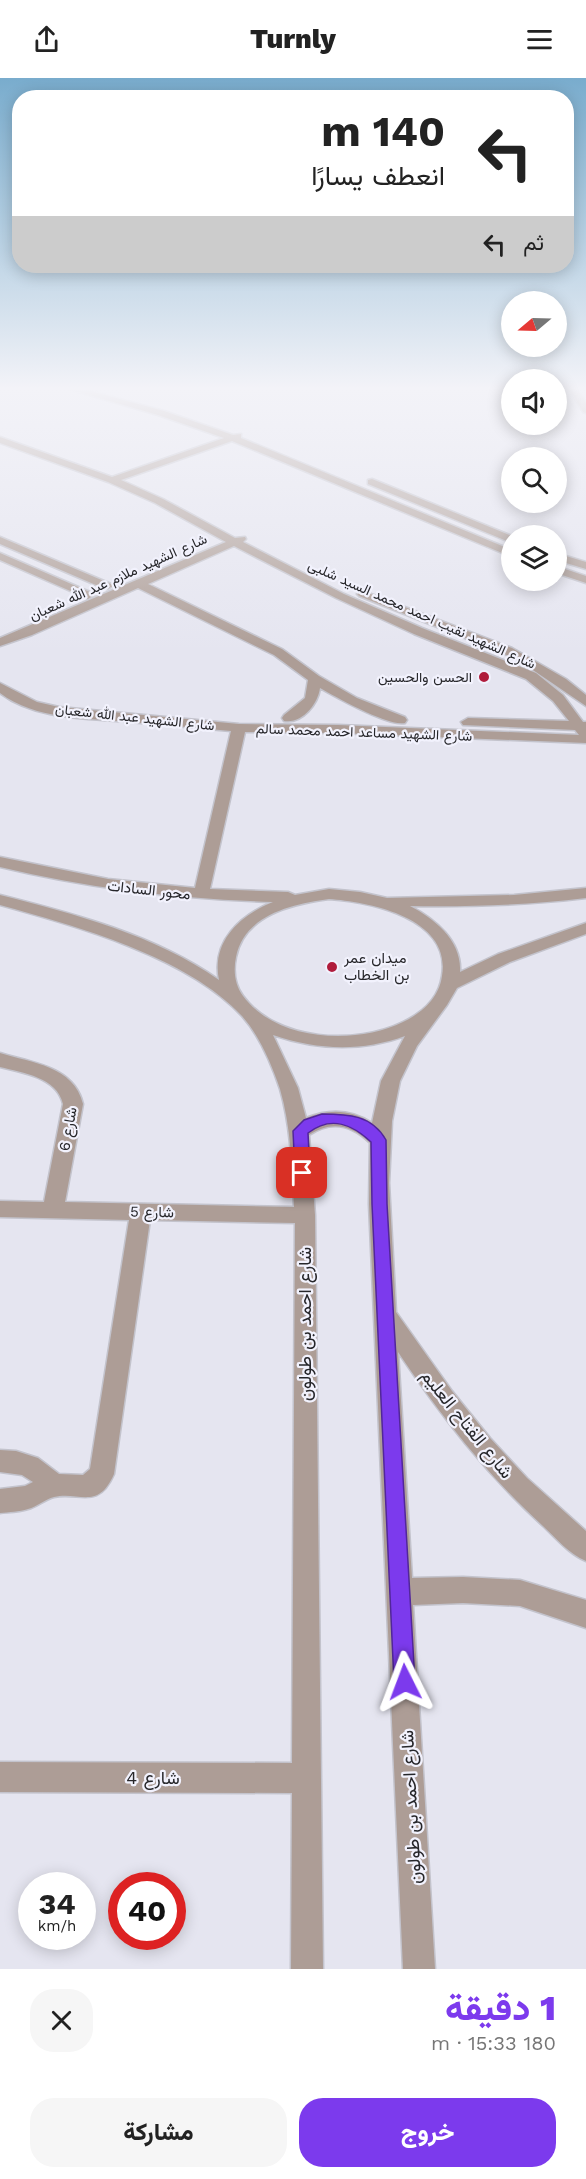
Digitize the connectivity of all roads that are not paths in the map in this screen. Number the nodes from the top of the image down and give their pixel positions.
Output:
1 (101, 476) edge
2 (113, 476) edge
3 (137, 476) edge
4 (154, 476) edge
5 (327, 476) edge
6 (365, 479) dead end
7 (125, 481) junction
8 (140, 481) junction
9 (501, 535) edge
10 (223, 536) junction
11 (235, 536) junction
12 (248, 536) joint
13 (0, 540) edge
14 (501, 550) edge
15 (0, 556) edge
16 (567, 560) edge
17 (586, 566) edge
18 (567, 574) edge
19 (586, 580) edge
20 (139, 584) junction
21 (107, 586) junction
22 (88, 595) junction
23 (0, 630) edge
24 (0, 642) edge
25 (314, 679) junction
26 (0, 687) edge
27 (586, 702) edge
28 (290, 718) junction
29 (400, 720) junction
30 (239, 728) junction
31 (585, 732) edge
32 (0, 862) edge
33 (586, 893) edge
34 (201, 896) junction
35 (301, 897) junction
36 (384, 901) junction
37 (1, 902) edge
38 (586, 928) edge
39 (451, 984) junction
40 (244, 1008) junction
41 (434, 1011) junction
42 (0, 1060) edge
43 (300, 1131) junction
44 (379, 1140) junction
45 (0, 1209) edge
46 (53, 1210) junction
47 (141, 1212) junction
48 (305, 1215) junction
49 (385, 1315) junction
50 (0, 1461) edge
51 (53, 1485) junction
52 (0, 1501) edge
53 (586, 1548) edge
54 (400, 1592) junction
55 (586, 1615) edge
56 (0, 1777) edge
57 (307, 1778) junction
58 (307, 1969) edge
59 (419, 1969) edge

1 - 7 street, شارع الشهيد نقيب احمد محمد السيد شلبى
2 - 7 street, شارع الشهيد نقيب احمد محمد السيد شلبى
3 - 7 street
4 - 8 street
5 - 14 street
6 - 9 street
7 - 8 street, شارع الشهيد نقيب احمد محمد السيد شلبى
7 - 10 street, شارع الشهيد نقيب احمد محمد السيد شلبى
8 - 11 street, شارع الشهيد نقيب احمد محمد السيد شلبى
10 - 11 street, شارع الشهيد ملازم عبد الله شعبان
10 - 21 street, شارع الشهيد ملازم عبد الله شعبان
11 - 12 street, شارع الشهيد ملازم عبد الله شعبان
11 - 20 street, شارع الشهيد ملازم عبد الله شعبان
11 - 31 street, شارع الشهيد نقيب احمد محمد السيد شلبى
12 - 27 street, شارع الشهيد نقيب احمد محمد السيد شلبى
13 - 21 street
15 - 22 street
16 - 17 street
18 - 19 street
20 - 24 street, شارع الشهيد ملازم عبد الله شعبان
20 - 25 street
21 - 22 street, شارع الشهيد ملازم عبد الله شعبان
22 - 23 street, شارع الشهيد ملازم عبد الله شعبان
25 - 28 street
25 - 29 street
26 - 30 street, شارع الشهيد عبد الله شعبان
28 - 29 street, شارع الشهيد مساعد احمد محمد سالم
28 - 30 street, شارع الشهيد مساعد احمد محمد سالم
29 - 31 street, شارع الشهيد مساعد احمد محمد سالم
30 - 31 street, شارع الشهيد مساعد احمد محمد سالم
30 - 34 street
32 - 34 street, محور السادات
33 - 36 street
34 - 35 street, محور السادات
35 - 36 street
35 - 40 street
36 - 39 street
37 - 40 street
38 - 39 street
39 - 41 street
40 - 41 street
40 - 43 street, شارع احمد بن طولون
41 - 44 street, شارع احمد بن طولون
42 - 46 street, شارع 6
43 - 44 street
43 - 48 street, شارع احمد بن طولون
44 - 49 street, شارع احمد بن طولون
45 - 46 street, شارع 5
46 - 47 street, شارع 5
47 - 48 street, شارع 5
47 - 51 street
48 - 57 street, شارع احمد بن طولون
49 - 53 street, شارع الفتاح العليم
49 - 54 street, شارع احمد بن طولون
50 - 51 street
51 - 52 street
54 - 55 street
54 - 59 street, شارع احمد بن طولون
56 - 57 street, شارع 4
57 - 58 street, شارع احمد بن طولون

